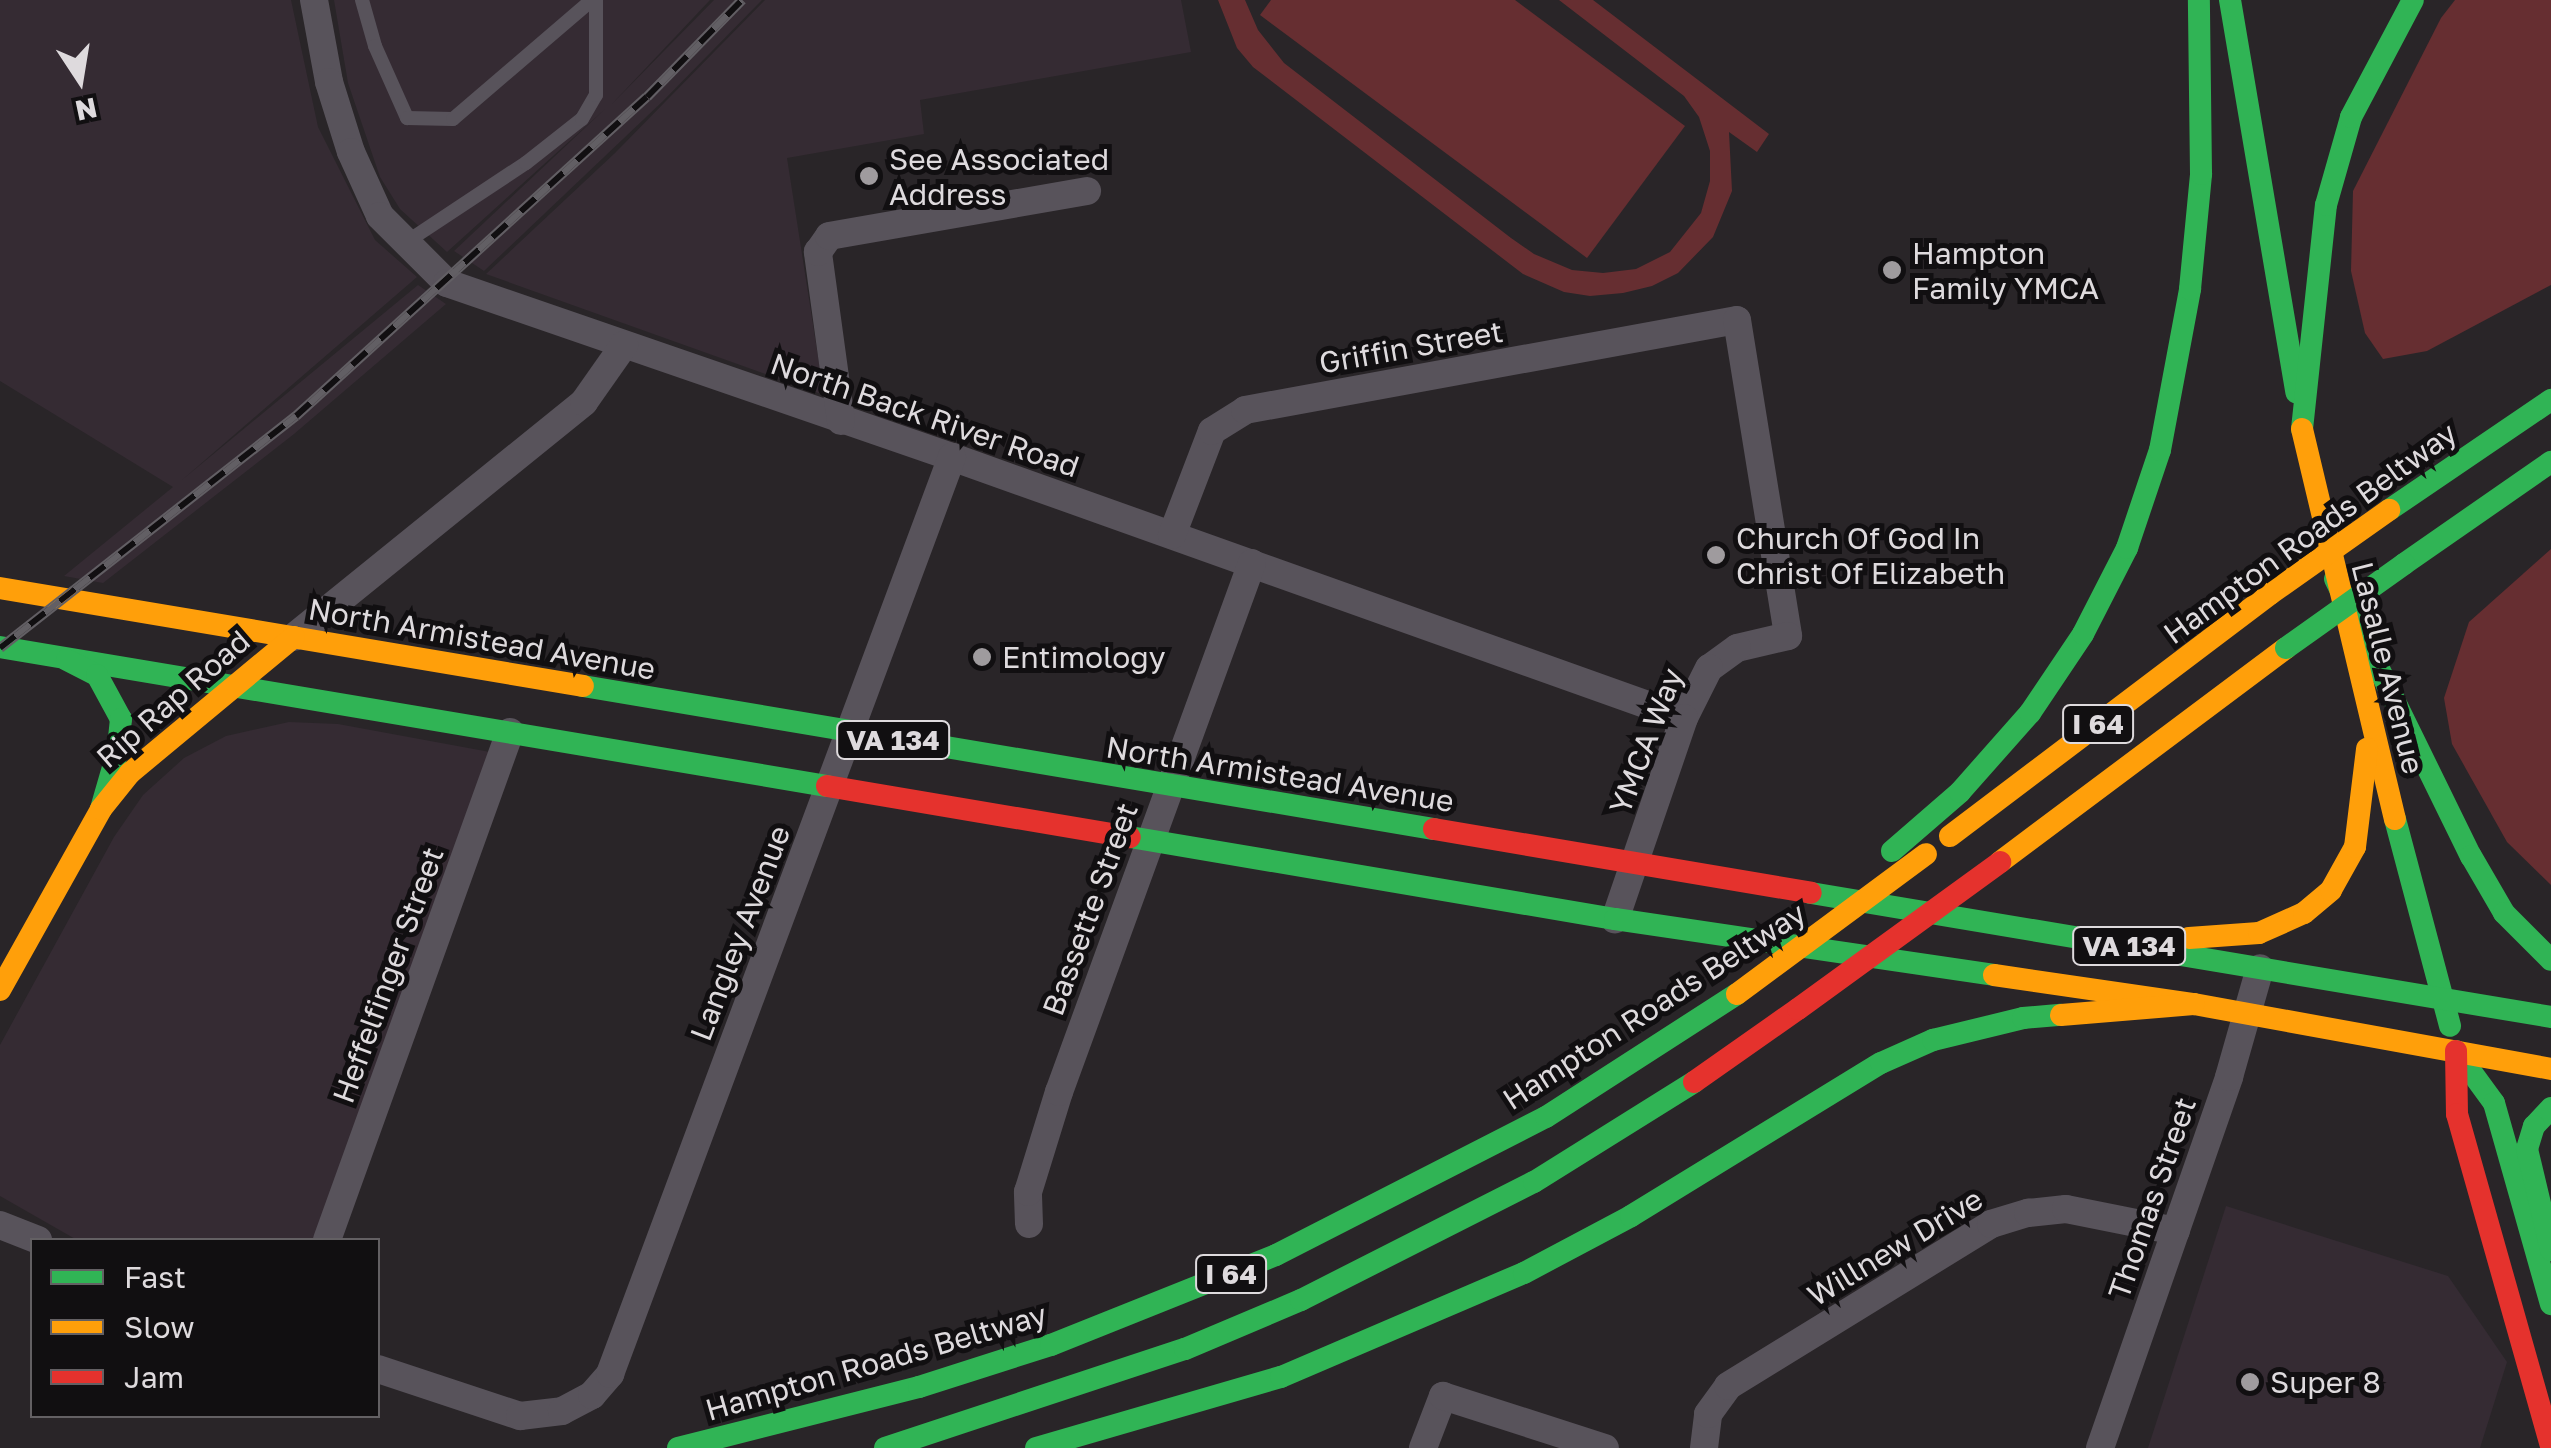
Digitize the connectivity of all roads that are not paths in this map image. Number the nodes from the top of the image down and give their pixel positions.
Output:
1 (314, 0) edge
2 (362, 0) edge
3 (594, 0) edge
4 (2200, 0) edge
5 (2230, 0) edge
6 (2412, 0) edge
7 (1087, 191) dead end
8 (404, 243) junction
9 (624, 345) junction
10 (2551, 400) edge
11 (841, 422) junction
12 (2302, 429) junction
13 (952, 456) junction
14 (2551, 462) edge
15 (2551, 491) edge
16 (1172, 535) junction
17 (1252, 564) junction
18 (2335, 580) junction
19 (0, 588) edge
20 (1788, 636) joint
21 (294, 637) junction
22 (0, 648) edge
23 (58, 655) junction
24 (235, 685) junction
25 (1684, 718) junction
26 (2370, 723) junction
27 (510, 732) junction
28 (852, 733) junction
29 (2170, 736) junction
30 (1169, 785) junction
31 (831, 787) junction
32 (100, 809) junction
33 (1148, 842) junction
34 (1634, 863) junction
35 (1615, 919) junction
36 (1818, 934) junction
37 (2086, 939) junction
38 (2551, 960) edge
39 (2260, 968) junction
40 (0, 990) edge
41 (2444, 1002) junction
42 (2194, 1004) junction
43 (2247, 1014) junction
44 (2551, 1017) edge
45 (2456, 1051) junction
46 (2551, 1069) edge
47 (2551, 1108) edge
48 (1029, 1224) dead end
49 (0, 1226) edge
50 (2176, 1231) junction
51 (33, 1238) edge
52 (328, 1238) edge
53 (2551, 1250) edge
54 (2551, 1304) edge
55 (380, 1370) edge
56 (2551, 1446) edge
57 (678, 1448) edge
58 (885, 1448) edge
59 (1036, 1448) edge
60 (1423, 1448) edge
61 (1605, 1448) edge
62 (1704, 1448) edge
63 (2100, 1448) edge

1 - 8 street, North Back River Road
2 - 3 lane
3 - 8 lane
4 - 36 main road, bridge
5 - 12 main road, Lasalle Avenue
6 - 12 main road
7 - 11 street
8 - 9 street, North Back River Road
9 - 11 street, North Back River Road
9 - 21 street, Rip Rap Road
10 - 36 main road, Hampton Roads Beltway / I 64, bridge
11 - 13 street, North Back River Road
12 - 18 main road, Lasalle Avenue
13 - 16 street, North Back River Road
13 - 28 street, Langley Avenue
14 - 29 main road, I 64, bridge
15 - 29 main road
16 - 17 street, North Back River Road
16 - 20 street, Griffin Street
17 - 25 street, North Back River Road
17 - 30 street, Bassette Street
18 - 26 main road, Lasalle Avenue
18 - 38 main road
19 - 21 main road, North Armistead Avenue / VA 134
20 - 25 street, YMCA Way
21 - 24 main road, Rip Rap Road
21 - 28 main road, North Armistead Avenue / VA 134
22 - 23 main road, VA 134
23 - 24 main road, VA 134
23 - 32 main road
24 - 27 main road, VA 134
24 - 32 main road, Rip Rap Road
25 - 34 street, YMCA Way
26 - 37 main road
26 - 41 main road, Lasalle Avenue
27 - 31 main road, VA 134
27 - 52 street, Heffelfinger Street
28 - 30 main road, North Armistead Avenue / VA 134
28 - 31 street, Langley Avenue
29 - 58 main road, I 64, bridge
30 - 33 street, Bassette Street
30 - 34 main road, North Armistead Avenue / VA 134
31 - 33 main road, VA 134
31 - 55 street, Langley Avenue
32 - 40 main road, Rip Rap Road
33 - 35 main road, VA 134
33 - 48 street, Bassette Street
34 - 35 street, YMCA Way
34 - 37 main road, North Armistead Avenue / VA 134
35 - 42 main road, VA 134
36 - 57 main road, Hampton Roads Beltway / I 64, bridge
37 - 39 main road, North Armistead Avenue / VA 134
39 - 41 main road, North Armistead Avenue / VA 134
39 - 43 street, Thomas Street
41 - 44 main road, North Armistead Avenue / VA 134
41 - 45 main road, Lasalle Avenue
42 - 43 main road, VA 134
42 - 59 main road
43 - 45 main road, VA 134
43 - 50 street, Thomas Street
45 - 46 main road, VA 134
45 - 54 main road, Lasalle Avenue
45 - 56 main road, Lasalle Avenue
47 - 53 main road
49 - 51 street
50 - 62 street, Willnew Drive
50 - 63 street, Thomas Street
60 - 61 street

